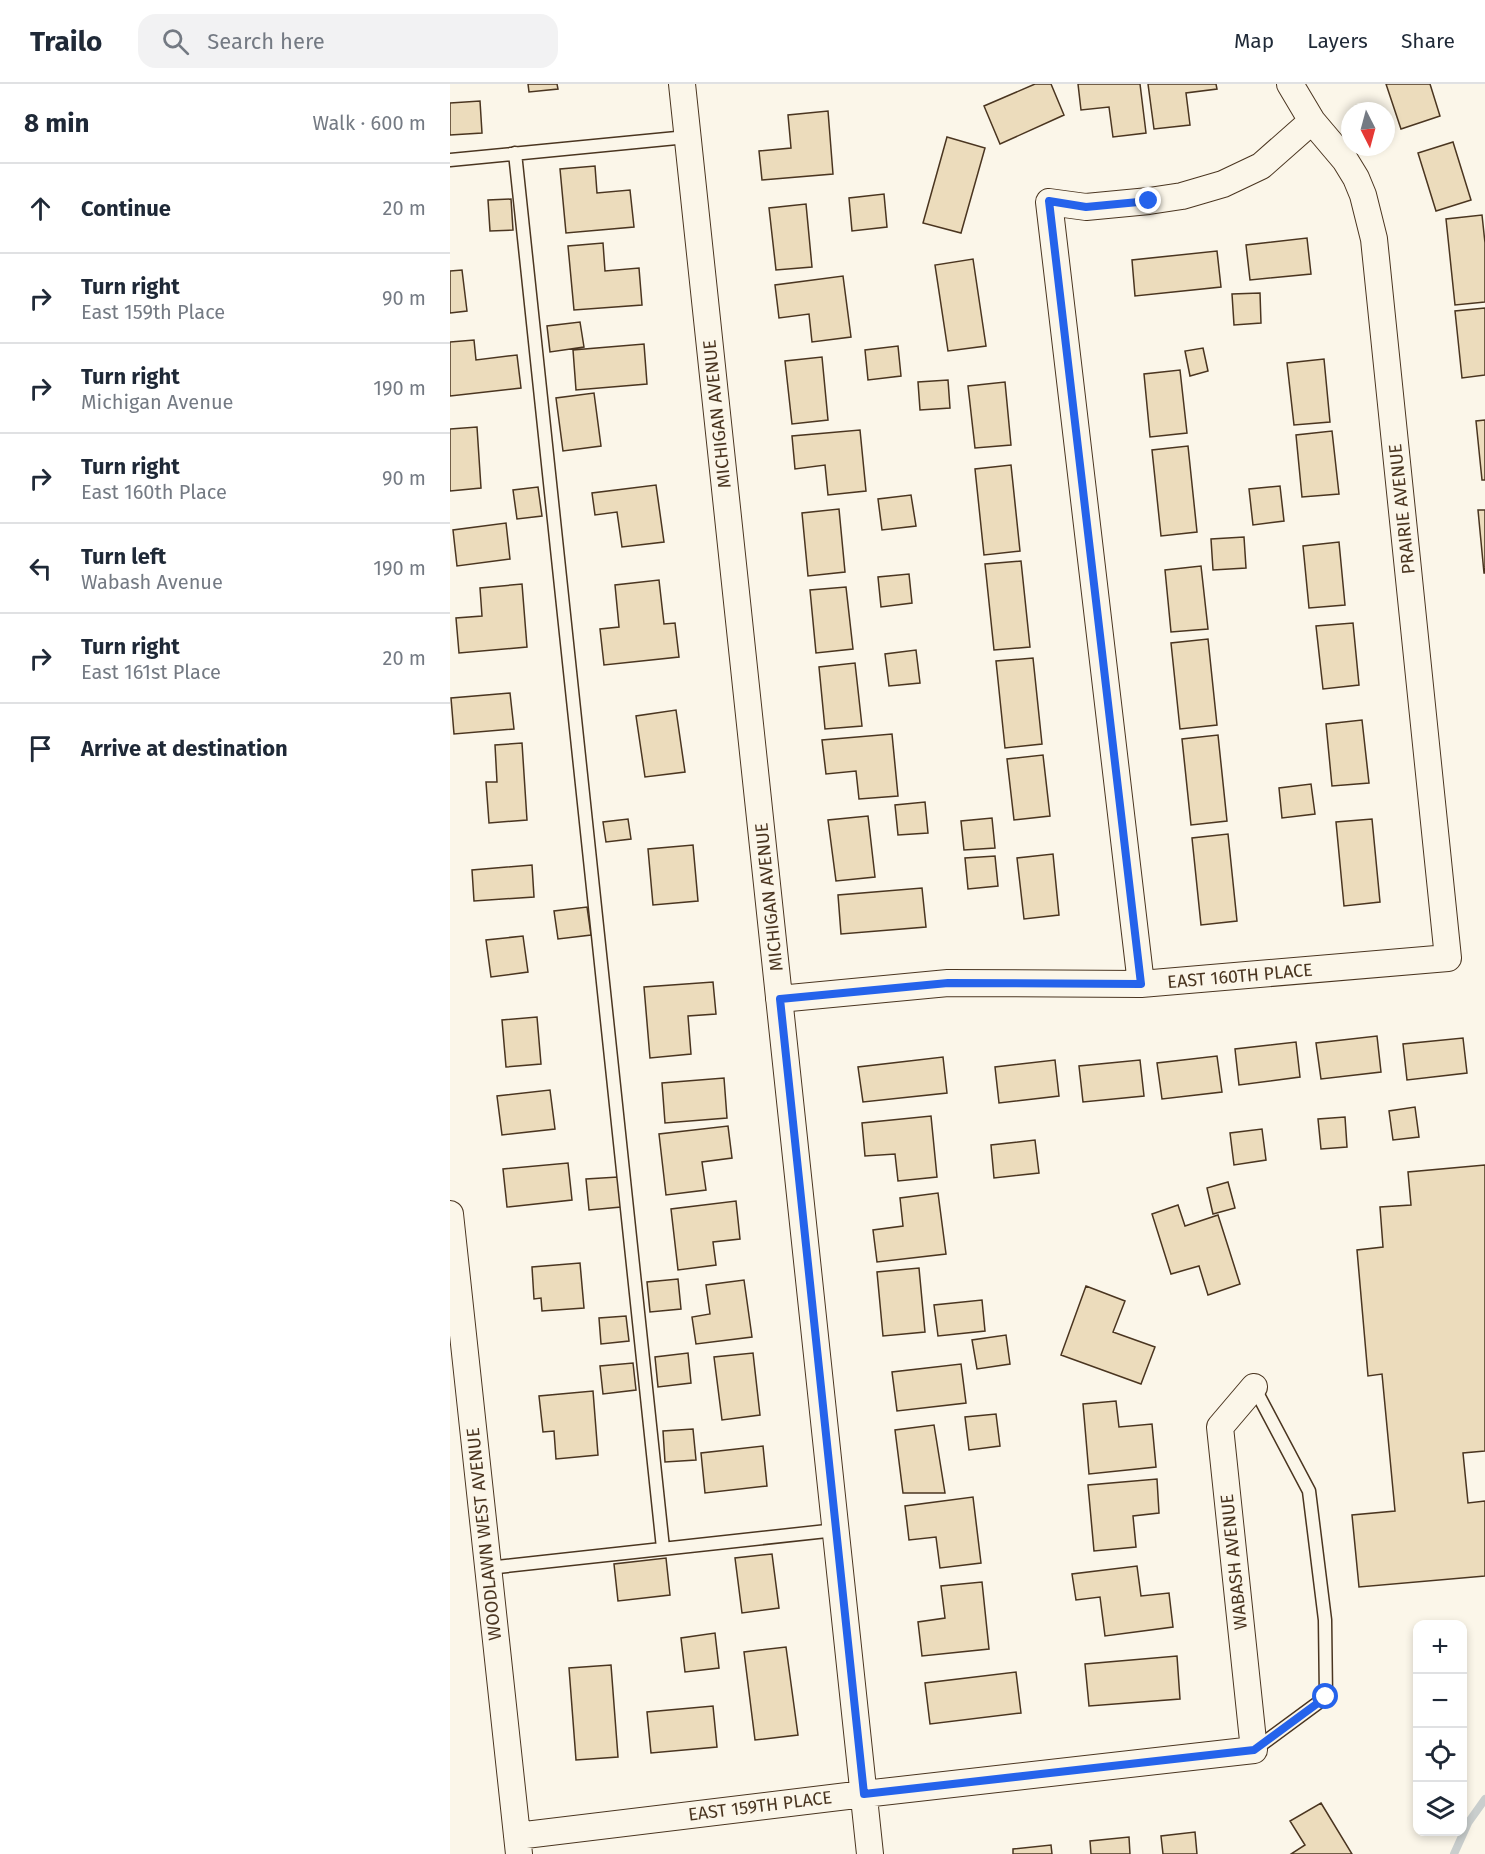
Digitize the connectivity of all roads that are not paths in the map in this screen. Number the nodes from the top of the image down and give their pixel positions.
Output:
1 (682, 84) edge
2 (1290, 84) edge
3 (1312, 121) junction
4 (687, 137) junction
5 (515, 153) junction
6 (450, 160) edge
7 (1448, 958) joint
8 (1141, 984) junction
9 (780, 999) junction
10 (450, 1214) edge
11 (1254, 1388) joint
12 (836, 1530) junction
13 (663, 1548) junction
14 (488, 1568) junction
15 (1254, 1750) junction
16 (864, 1794) junction
17 (518, 1845) edge
18 (870, 1854) edge

1 - 4 street, MICHIGAN AVENUE
2 - 3 street, PRAIRIE AVENUE
3 - 7 street, PRAIRIE AVENUE
3 - 8 street
4 - 5 lane
4 - 9 street, MICHIGAN AVENUE
5 - 6 lane
5 - 13 lane
7 - 8 street, EAST 160TH PLACE
8 - 9 street, EAST 160TH PLACE
9 - 12 street, MICHIGAN AVENUE
10 - 14 street, WOODLAWN WEST AVENUE
11 - 15 street, WABASH AVENUE
11 - 15 lane
12 - 13 lane
12 - 16 street, MICHIGAN AVENUE
13 - 14 lane
14 - 17 street, WOODLAWN WEST AVENUE
15 - 16 street, EAST 159TH PLACE
16 - 17 street, EAST 159TH PLACE
16 - 18 street, MICHIGAN AVENUE

